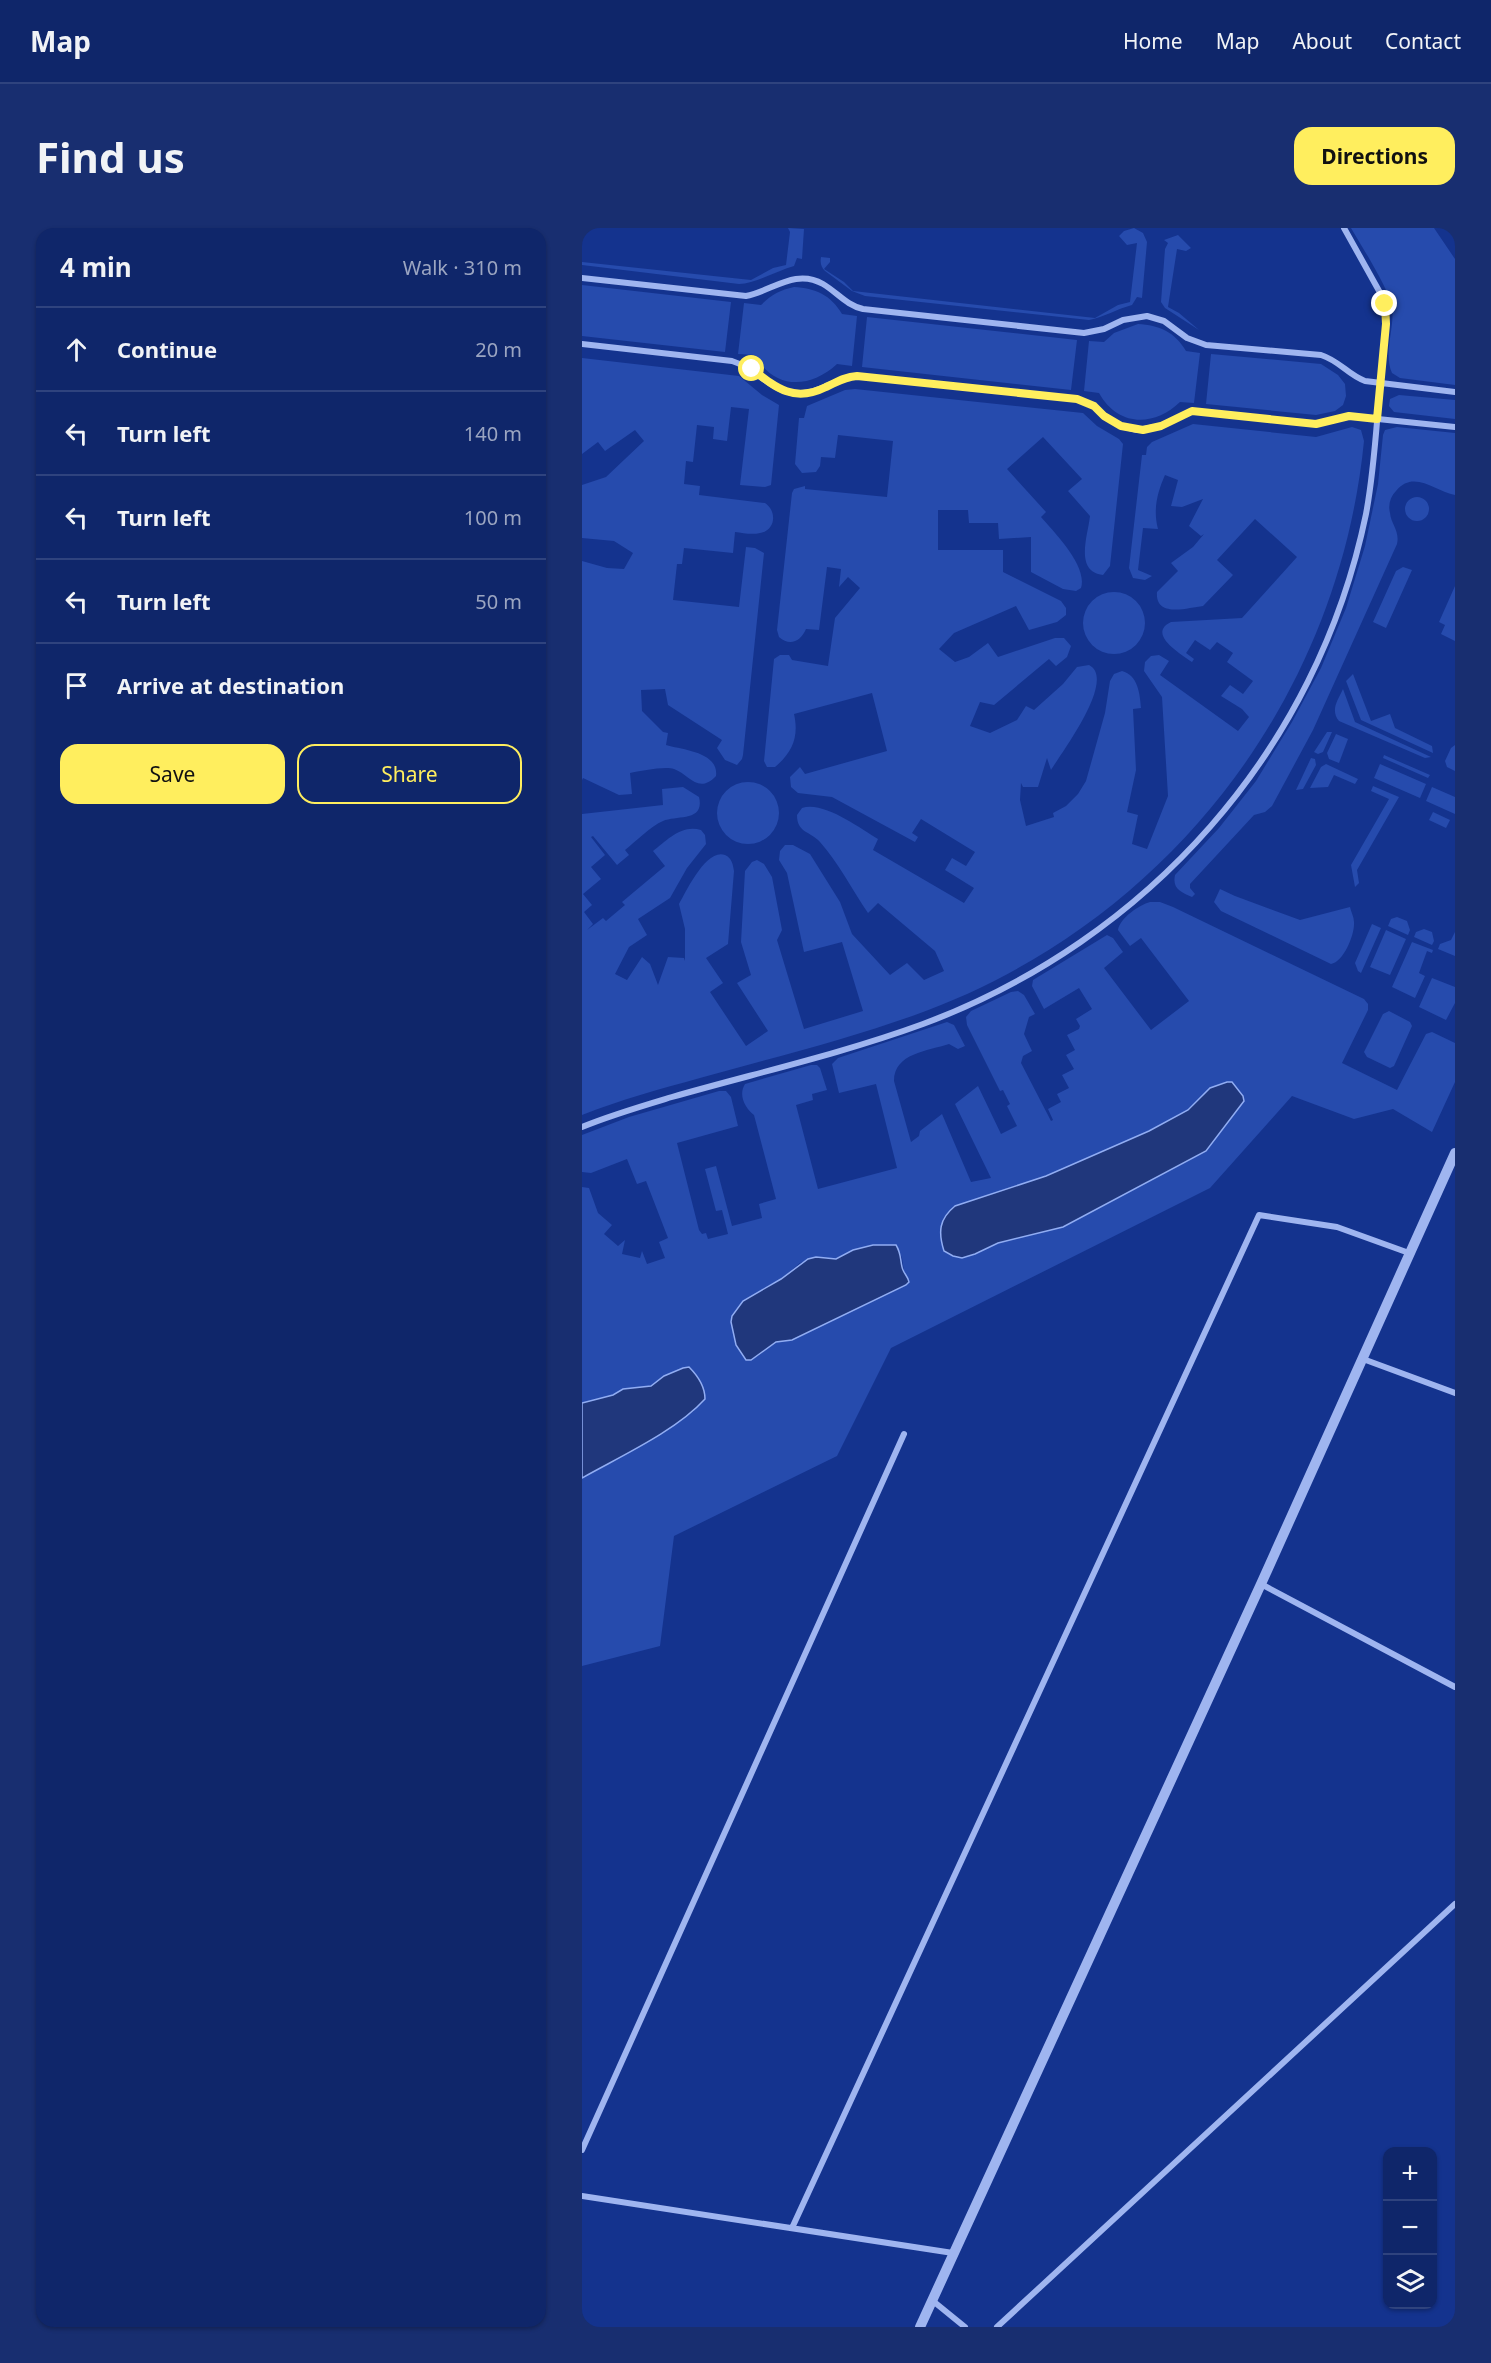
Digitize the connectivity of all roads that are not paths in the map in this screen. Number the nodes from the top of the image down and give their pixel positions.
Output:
1 (1344, 228) edge
2 (582, 278) edge
3 (582, 344) edge
4 (1380, 384) junction
5 (1455, 392) edge
6 (1377, 419) junction
7 (1455, 427) edge
8 (582, 1127) edge
9 (1455, 1153) edge
10 (1409, 1253) junction
11 (1363, 1359) junction
12 (1455, 1393) edge
13 (904, 1434) dead end
14 (1262, 1584) junction
15 (1455, 1687) edge
16 (1455, 1904) edge
17 (582, 2150) edge
18 (582, 2196) edge
19 (792, 2228) junction
20 (953, 2253) junction
21 (933, 2301) junction
22 (920, 2327) edge
23 (964, 2327) edge
24 (997, 2327) edge

1 - 4 street
2 - 4 street
3 - 6 street
4 - 5 street
4 - 6 street
6 - 7 street
6 - 8 street
9 - 10 street
10 - 11 street
10 - 19 street
11 - 12 street
11 - 14 street
13 - 17 street
14 - 15 street
14 - 20 street
16 - 24 street
18 - 19 street
19 - 20 street
20 - 21 street
21 - 22 street
21 - 23 street

